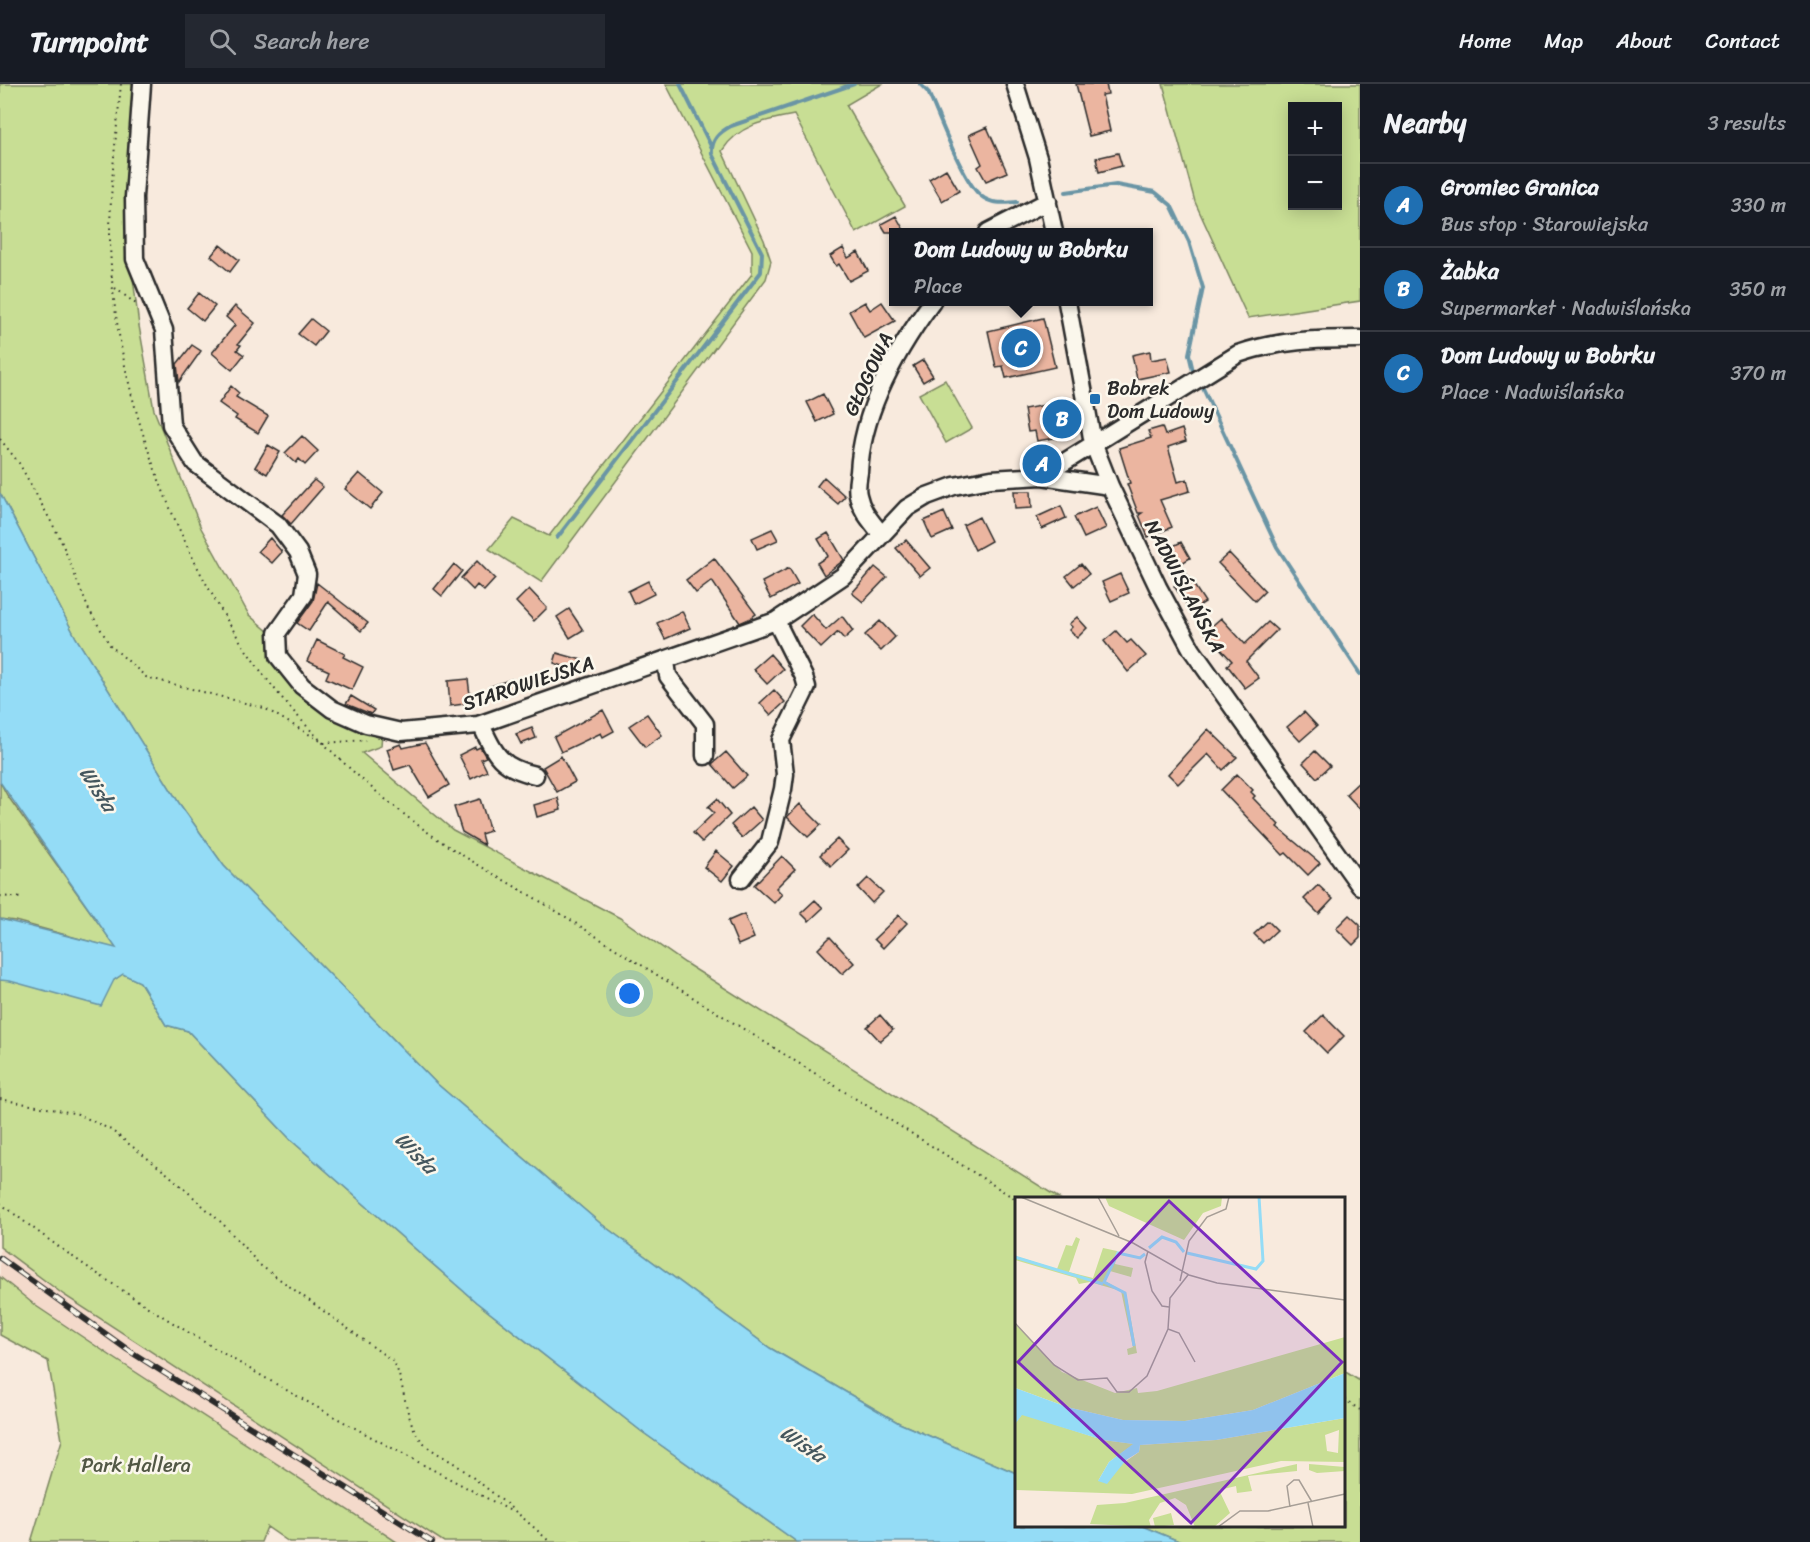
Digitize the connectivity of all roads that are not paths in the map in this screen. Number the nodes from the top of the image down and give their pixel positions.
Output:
1 (142, 84) edge
2 (1015, 84) edge
3 (1048, 201) junction
4 (996, 228) edge
5 (1053, 228) edge
6 (929, 306) edge
7 (1068, 306) edge
8 (1360, 339) edge
9 (1093, 443) junction
10 (1042, 476) junction
11 (1110, 486) junction
12 (881, 534) junction
13 (776, 621) junction
14 (666, 661) junction
15 (481, 724) junction
16 (705, 756) dead end
17 (535, 776) dead end
18 (741, 879) dead end
19 (1360, 886) edge

1 - 15 street, STAROWIEJSKA
2 - 3 street
3 - 4 street
3 - 5 street
6 - 12 street, GŁOGOWA
7 - 9 street, NADWIŚLAŃSKA
8 - 9 street
9 - 10 street
9 - 11 street, NADWIŚLAŃSKA
10 - 11 street, STAROWIEJSKA
10 - 12 street, STAROWIEJSKA
11 - 19 street, NADWIŚLAŃSKA
12 - 13 street, STAROWIEJSKA
13 - 14 street, STAROWIEJSKA
13 - 18 street
14 - 15 street, STAROWIEJSKA
14 - 16 street
15 - 17 street

